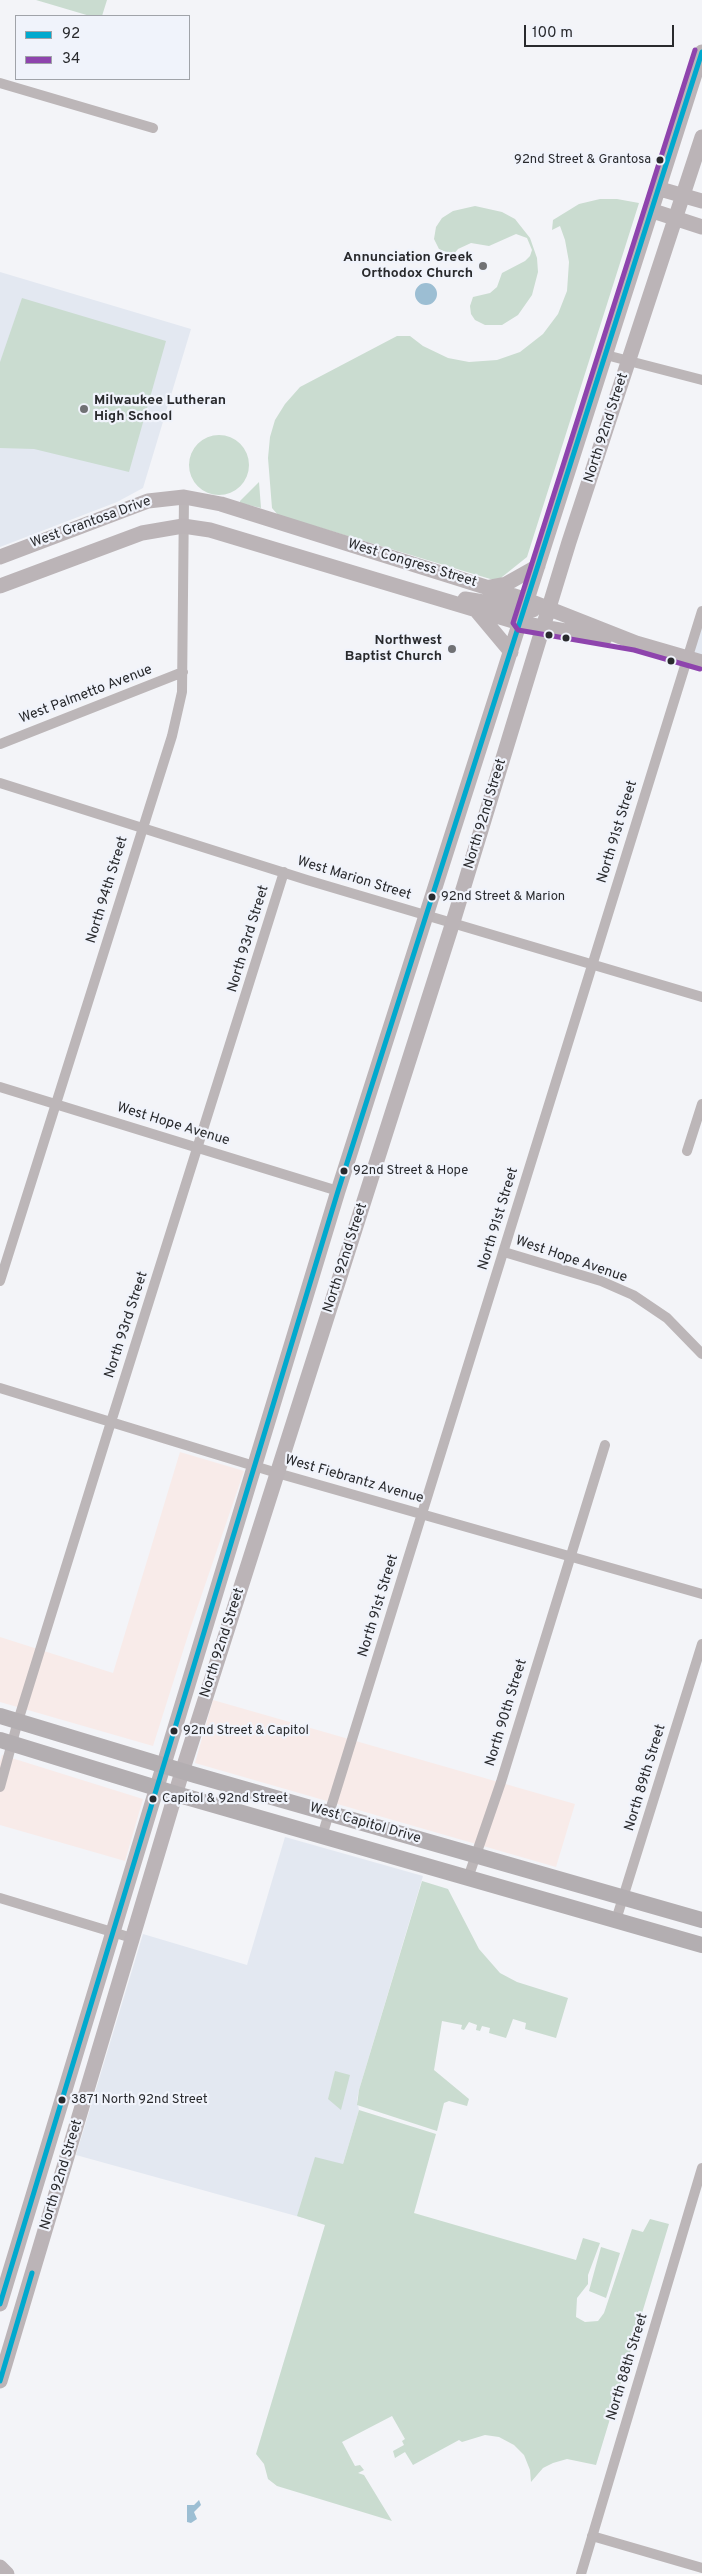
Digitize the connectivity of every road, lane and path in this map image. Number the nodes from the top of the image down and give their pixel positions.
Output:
1 (702, 52) edge
2 (0, 83) edge
3 (153, 128) dead end
4 (702, 137) edge
5 (660, 189) junction
6 (684, 196) junction
7 (702, 201) edge
8 (653, 211) junction
9 (676, 219) junction
10 (702, 227) edge
11 (606, 355) junction
12 (628, 362) junction
13 (702, 380) edge
14 (184, 497) junction
15 (182, 526) junction
16 (0, 557) edge
17 (538, 566) junction
18 (0, 586) edge
19 (488, 587) junction
20 (445, 600) junction
21 (474, 609) junction
22 (549, 609) junction
23 (524, 610) junction
24 (702, 611) edge
25 (544, 628) junction
26 (636, 643) junction
27 (511, 652) junction
28 (687, 658) junction
29 (702, 662) edge
30 (183, 672) junction
31 (0, 744) edge
32 (0, 782) edge
33 (141, 828) junction
34 (284, 872) junction
35 (426, 915) junction
36 (452, 922) junction
37 (591, 965) junction
38 (702, 997) edge
39 (0, 1087) edge
40 (56, 1104) junction
41 (702, 1104) edge
42 (199, 1147) junction
43 (687, 1152) dead end
44 (338, 1191) junction
45 (504, 1252) junction
46 (0, 1281) edge
47 (701, 1350) edge
48 (0, 1388) edge
49 (111, 1422) junction
50 (605, 1445) dead end
51 (255, 1466) junction
52 (277, 1473) junction
53 (422, 1514) junction
54 (570, 1556) junction
55 (702, 1594) edge
56 (702, 1644) edge
57 (0, 1716) edge
58 (18, 1721) junction
59 (6, 1742) edge
60 (160, 1777) junction
61 (179, 1783) junction
62 (0, 1787) edge
63 (330, 1814) junction
64 (322, 1836) junction
65 (476, 1856) junction
66 (468, 1878) junction
67 (0, 1898) edge
68 (623, 1898) junction
69 (616, 1920) junction
70 (702, 1920) edge
71 (113, 1933) junction
72 (132, 1938) junction
73 (702, 1944) edge
74 (702, 2168) edge
75 (0, 2304) edge
76 (6, 2337) edge
77 (0, 2381) edge
78 (592, 2536) junction
79 (0, 2567) edge
80 (702, 2568) edge
81 (7, 2574) edge
82 (581, 2574) edge

1 - 5 main road, North 92nd Street
2 - 3 street
4 - 6 main road, North 92nd Street
5 - 6 main road
5 - 8 main road, North 92nd Street
6 - 7 main road
6 - 9 main road, North 92nd Street
8 - 9 main road
8 - 11 main road, North 92nd Street
9 - 10 main road
9 - 12 main road, North 92nd Street
11 - 12 street
11 - 17 main road, North 92nd Street
12 - 13 street
12 - 22 main road, North 92nd Street
14 - 15 street, North 94th Street
14 - 16 main road, West Grantosa Drive
14 - 19 main road, West Congress Street
15 - 18 main road, West Grantosa Drive
15 - 20 main road, West Congress Street
15 - 30 street, North 94th Street
17 - 19 main road
17 - 23 main road, North 92nd Street
19 - 23 main road, West Congress Street
20 - 21 main road, West Congress Street
20 - 23 main road
21 - 23 main road, West Congress Street
21 - 27 main road
22 - 23 main road, West Congress Street
22 - 25 main road, North 92nd Street
22 - 26 main road, West Congress Street
23 - 25 main road, West Congress Street
23 - 27 main road, North 92nd Street
24 - 28 street, North 91st Street
25 - 26 main road, West Congress Street
25 - 36 main road, North 92nd Street
26 - 28 main road, West Congress Street
27 - 35 main road, North 92nd Street
28 - 29 main road, West Congress Street
28 - 37 street, North 91st Street
30 - 31 street, West Palmetto Avenue
30 - 33 street, North 94th Street
32 - 33 street, West Marion Street
33 - 34 street, West Marion Street
33 - 40 street, North 94th Street
34 - 35 street, West Marion Street
34 - 42 street, North 93rd Street
35 - 36 street, West Marion Street
35 - 44 main road, North 92nd Street
36 - 37 street, West Marion Street
36 - 52 main road, North 92nd Street
37 - 38 street, West Marion Street
37 - 45 street, North 91st Street
39 - 40 street, West Hope Avenue
40 - 42 street, West Hope Avenue
40 - 46 street, North 94th Street
41 - 43 street
42 - 44 street, West Hope Avenue
42 - 49 street, North 93rd Street
44 - 51 main road, North 92nd Street
45 - 47 street, West Hope Avenue
45 - 53 street, North 91st Street
48 - 49 street, West Fiebrantz Avenue
49 - 51 street, West Fiebrantz Avenue
49 - 58 street, North 93rd Street
50 - 54 street, North 90th Street
51 - 52 street, West Fiebrantz Avenue
51 - 60 main road, North 92nd Street
52 - 53 street, West Fiebrantz Avenue
52 - 61 main road, North 92nd Street
53 - 54 street, West Fiebrantz Avenue
53 - 63 street, North 91st Street
54 - 55 street, West Fiebrantz Avenue
54 - 65 street, North 90th Street
56 - 68 street, North 89th Street
57 - 58 main road, West Capitol Drive
58 - 59 street, North 93rd Street
58 - 60 main road, West Capitol Drive
59 - 60 main road, West Capitol Drive
59 - 62 street, North 93rd Street
60 - 61 main road, West Capitol Drive
60 - 61 main road
60 - 71 main road, North 92nd Street
61 - 63 main road, West Capitol Drive
61 - 64 main road, West Capitol Drive
61 - 72 main road, North 92nd Street
63 - 64 street, North 91st Street
63 - 65 main road, West Capitol Drive
64 - 66 main road, West Capitol Drive
65 - 66 street, North 90th Street
65 - 68 main road, West Capitol Drive
66 - 69 main road, West Capitol Drive
67 - 71 street
68 - 69 street, North 89th Street
68 - 70 main road, West Capitol Drive
69 - 73 main road, West Capitol Drive
71 - 72 street
71 - 75 main road, North 92nd Street
72 - 76 main road, North 92nd Street
74 - 78 street, North 88th Street
76 - 77 main road, North 92nd Street
78 - 80 street
78 - 82 street, North 88th Street
79 - 81 main road

